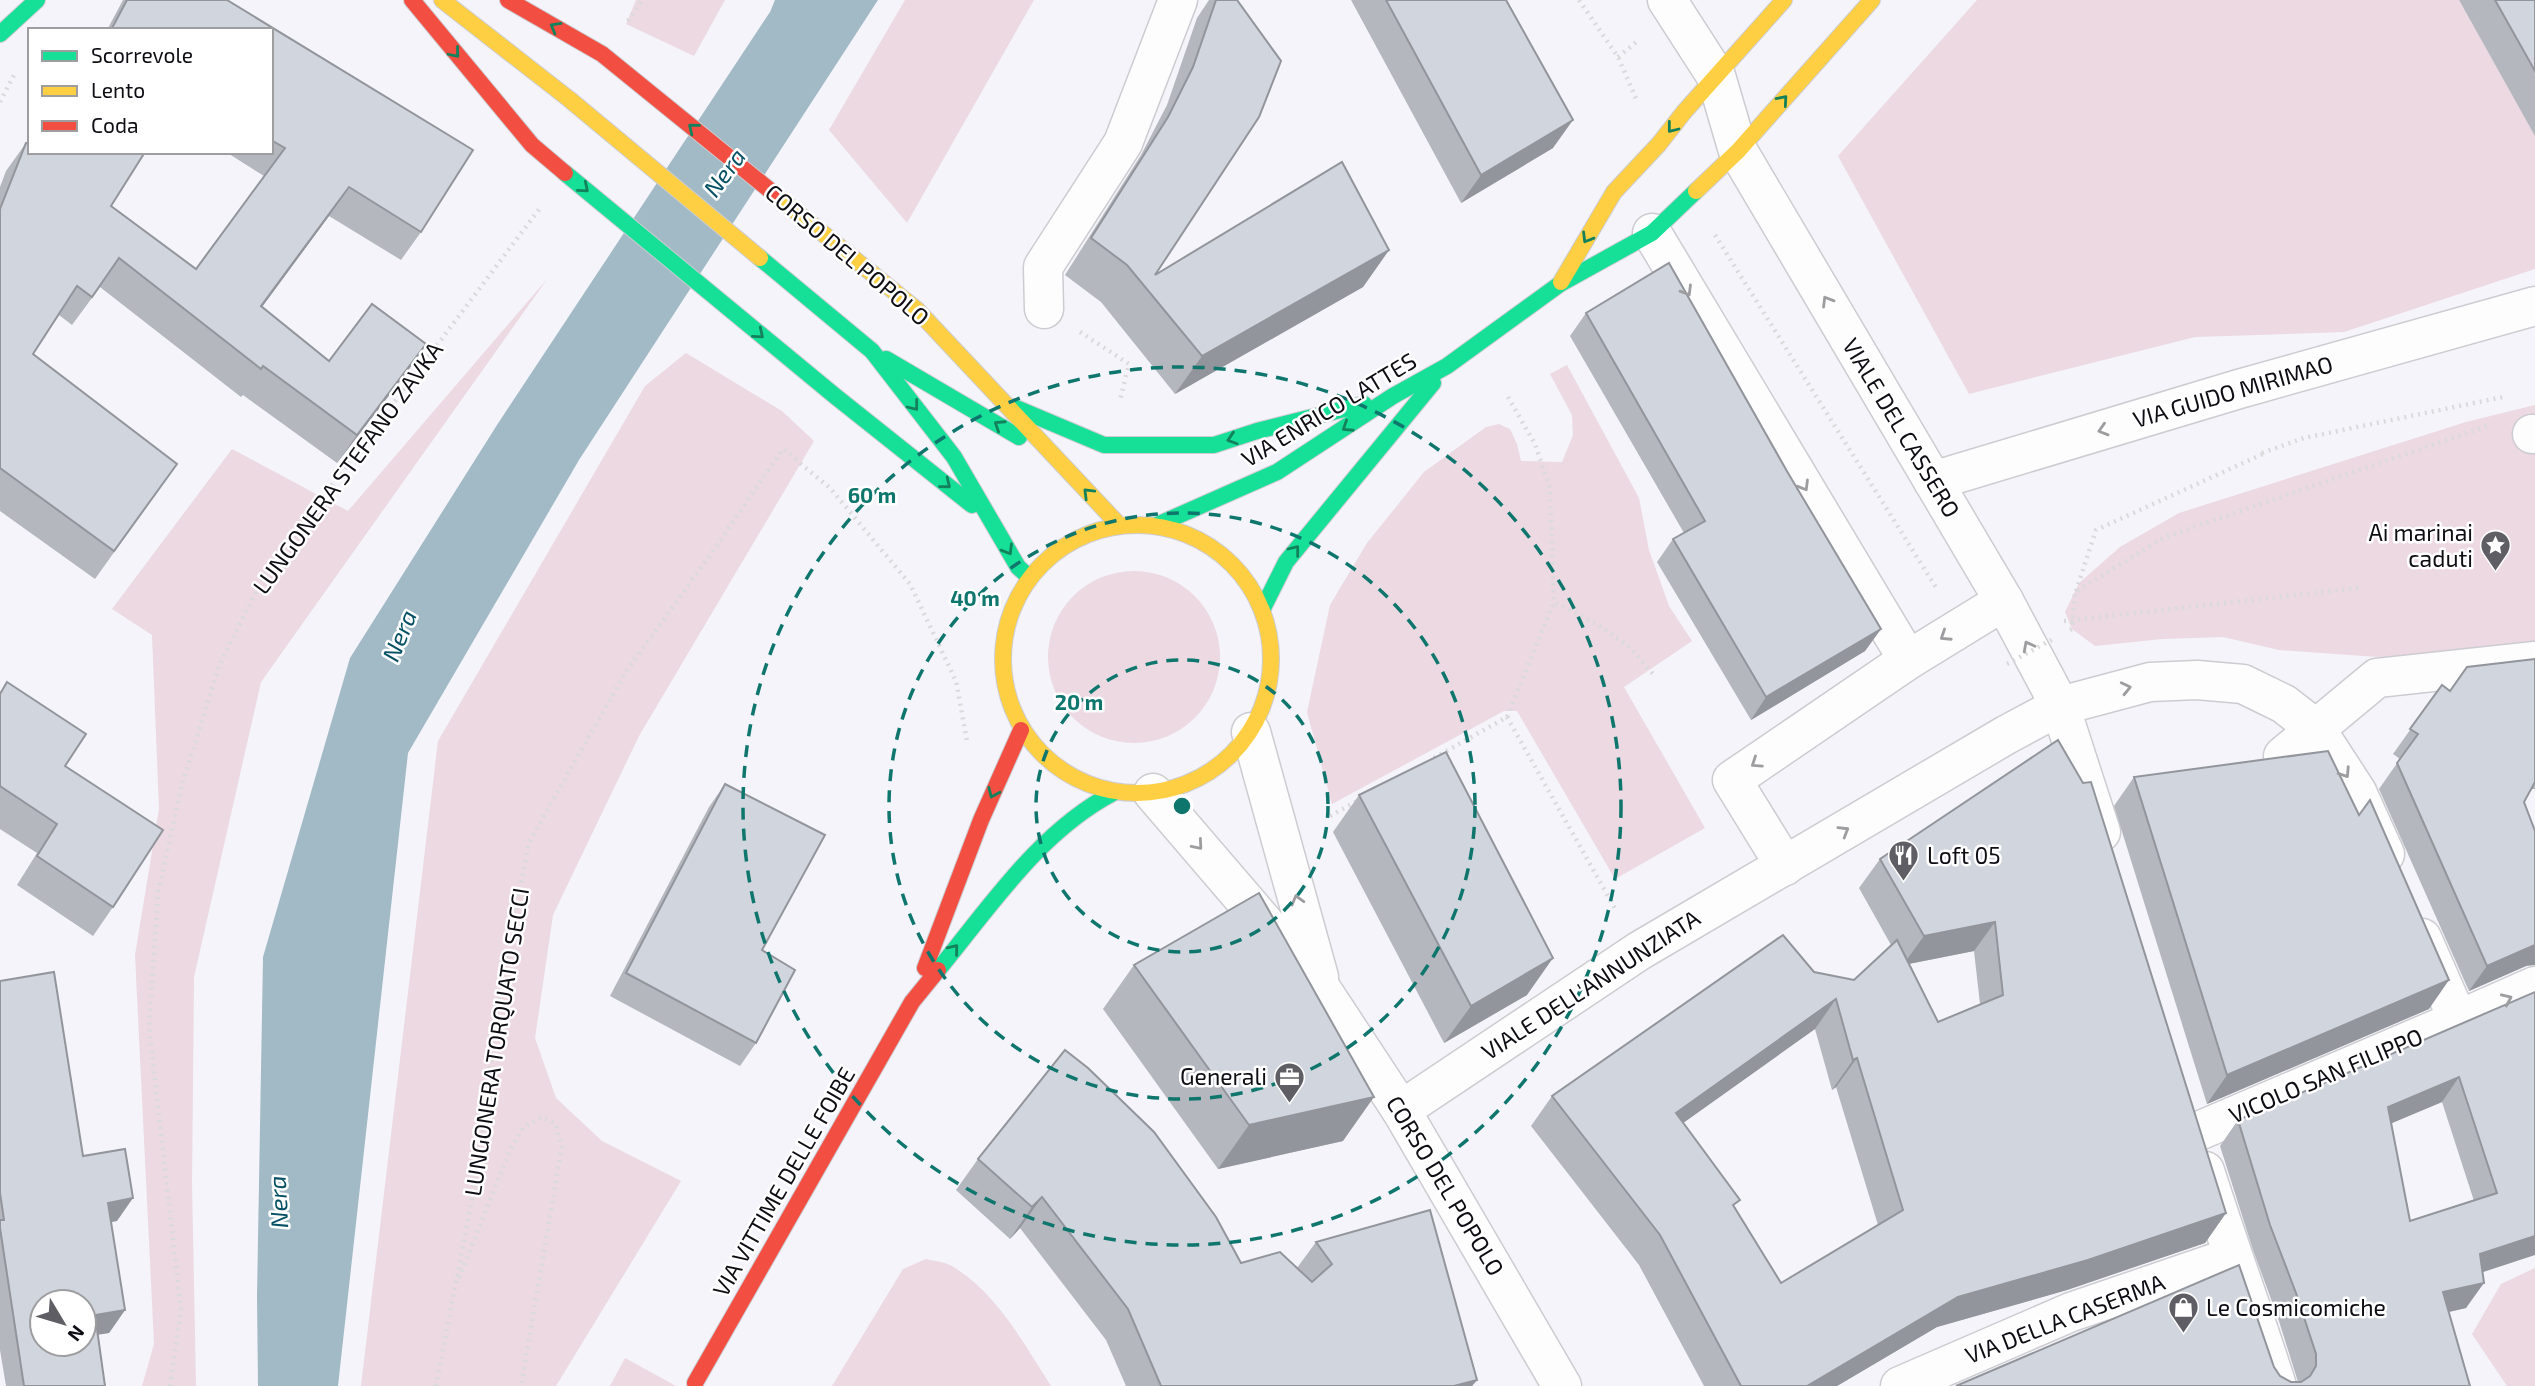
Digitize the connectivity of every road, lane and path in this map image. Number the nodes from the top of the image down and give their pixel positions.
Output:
1 (37, 0) edge
2 (412, 0) edge
3 (442, 0) edge
4 (508, 0) edge
5 (1178, 0) edge
6 (1579, 0) edge
7 (1667, 0) edge
8 (1784, 0) edge
9 (1872, 0) edge
10 (0, 34) edge
11 (14, 75) dead end
12 (1716, 76) junction
13 (0, 102) edge
14 (1639, 105) dead end
15 (1738, 151) junction
16 (540, 207) dead end
17 (1652, 233) junction
18 (1713, 233) dead end
19 (1560, 284) junction
20 (2535, 306) edge
21 (1044, 309) joint
22 (872, 352) junction
23 (1447, 366) junction
24 (1393, 396) junction
25 (1508, 397) dead end
26 (2508, 397) dead end
27 (1007, 404) junction
28 (1118, 406) dead end
29 (2494, 424) dead end
30 (2270, 450) junction
31 (2262, 453) dead end
32 (1057, 461) junction
33 (1933, 481) junction
34 (990, 520) junction
35 (1119, 525) junction
36 (1157, 525) junction
37 (1029, 577) junction
38 (2358, 588) dead end
39 (2075, 592) junction
40 (1554, 602) junction
41 (1262, 610) junction
42 (2010, 613) junction
43 (2073, 620) junction
44 (1963, 625) junction
45 (1908, 660) junction
46 (2535, 661) edge
47 (2007, 664) dead end
48 (1654, 675) dead end
49 (2060, 706) junction
50 (1507, 717) junction
51 (2316, 729) junction
52 (1021, 730) junction
53 (1251, 732) junction
54 (968, 744) dead end
55 (2283, 756) edge
56 (1424, 764) edge
57 (1113, 793) junction
58 (1153, 793) junction
59 (1365, 796) edge
60 (1330, 816) dead end
61 (1785, 866) junction
62 (2111, 867) edge
63 (1639, 951) junction
64 (2535, 986) edge
65 (1322, 990) junction
66 (912, 1002) junction
67 (2458, 1020) junction
68 (2182, 1095) edge
69 (1401, 1110) junction
70 (2194, 1133) junction
71 (2232, 1257) junction
72 (455, 1289) junction
73 (695, 1384) dead end
74 (170, 1386) edge
75 (436, 1386) edge
76 (521, 1386) edge
77 (1562, 1386) edge
78 (1900, 1386) edge
79 (2277, 1386) edge

1 - 10 street
2 -> 34 street
3 - 22 street
27 -> 4 street, CORSO DEL POPOLO
5 - 21 street
6 - 14 path
7 - 12 street, VIALE DEL CASSERO
8 - 12 street
15 -> 9 street
11 - 13 path
12 - 15 street, VIALE DEL CASSERO
12 -> 19 street, VIA ENRICO LATTES
15 - 17 street
33 -> 15 street, VIALE DEL CASSERO
16 - 74 path, LUNGONERA STEFANO ZAVKA
17 - 19 street, VIA ENRICO LATTES
17 -> 45 street
18 - 44 path
19 - 23 street, VIA ENRICO LATTES
20 -> 33 street, VIA GUIDO MIRIMAO
21 - 28 path
32 -> 22 street
22 -> 34 street
23 - 24 street, VIA ENRICO LATTES
41 -> 23 street, VIA ENRICO LATTES
24 -> 27 street
24 -> 36 street, VIA ENRICO LATTES
25 - 40 path
26 - 30 path
27 - 32 street, CORSO DEL POPOLO
29 - 39 path
30 - 31 path
30 - 39 path
35 -> 32 street, CORSO DEL POPOLO
33 - 42 street, VIALE DEL CASSERO
34 -> 37 street
35 - 36 street
35 - 37 street
36 - 41 street
37 - 52 street
38 - 43 path
39 - 43 path
40 - 48 path
40 - 50 path
41 - 53 street
42 - 43 path
42 - 44 street
49 -> 42 street, VIALE DEL CASSERO
43 - 47 path, bridge
44 -> 45 street
45 -> 61 street
46 - 51 street
49 -> 51 street, VIALE DELL'ANNUNZIATA
61 -> 49 street, VIALE DELL'ANNUNZIATA
49 - 62 street, VIALE DEL CASSERO
50 - 56 path
50 - 63 path
51 - 55 street
51 -> 67 street, VIALE DELL'ANNUNZIATA
52 - 57 street
52 -> 66 street, VIA VITTIME DELLE FOIBE
53 - 58 street
65 -> 53 street, CORSO DEL POPOLO
54 - 72 path, LUNGONERA TORQUATO SECCI
57 - 58 street
66 -> 57 street, VIA VITTIME DELLE FOIBE
58 -> 65 street, CORSO DEL POPOLO
59 - 60 path
61 - 63 street, VIALE DELL'ANNUNZIATA
63 - 69 street, VIALE DELL'ANNUNZIATA
67 -> 64 street, VICOLO SAN FILIPPO
65 - 69 street, CORSO DEL POPOLO
66 - 73 street, VIA VITTIME DELLE FOIBE
67 - 70 street, VICOLO SAN FILIPPO
68 - 70 street
69 - 77 street, CORSO DEL POPOLO
70 - 71 street
71 - 78 street, VIA DELLA CASERMA
71 - 79 street
72 - 75 path, LUNGONERA TORQUATO SECCI
72 - 76 path

